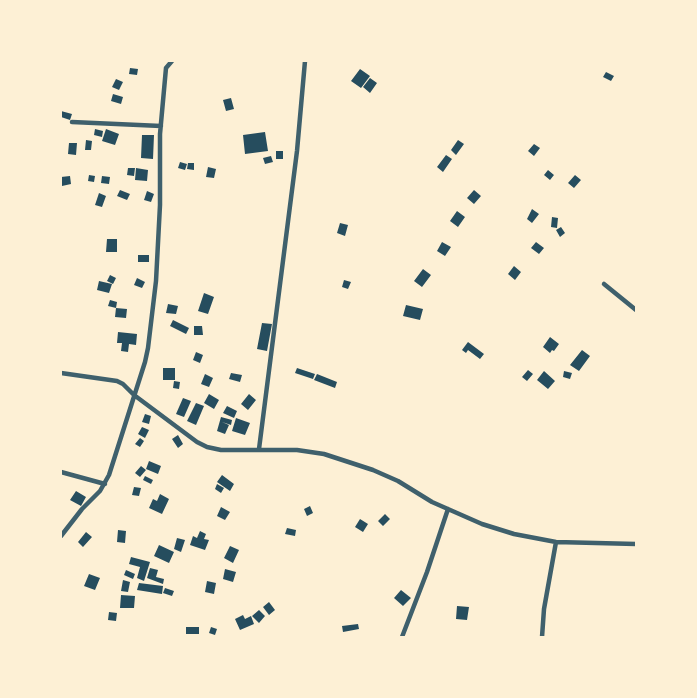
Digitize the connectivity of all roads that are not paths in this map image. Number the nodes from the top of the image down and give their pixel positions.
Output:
1 (172, 61) edge
2 (305, 61) edge
3 (72, 122) dead end
4 (161, 126) junction
5 (604, 284) dead end
6 (636, 310) edge
7 (61, 373) edge
8 (134, 395) junction
9 (259, 450) junction
10 (61, 472) edge
11 (105, 484) junction
12 (448, 509) junction
13 (61, 536) edge
14 (556, 542) junction
15 (636, 544) edge
16 (402, 637) edge
17 (542, 637) edge

1 - 4 street
2 - 9 street
3 - 4 street
4 - 8 street
5 - 6 street
7 - 8 street
8 - 9 street
8 - 11 street
9 - 12 street
10 - 11 street
11 - 13 street
12 - 14 street
12 - 16 street
14 - 15 street
14 - 17 street

